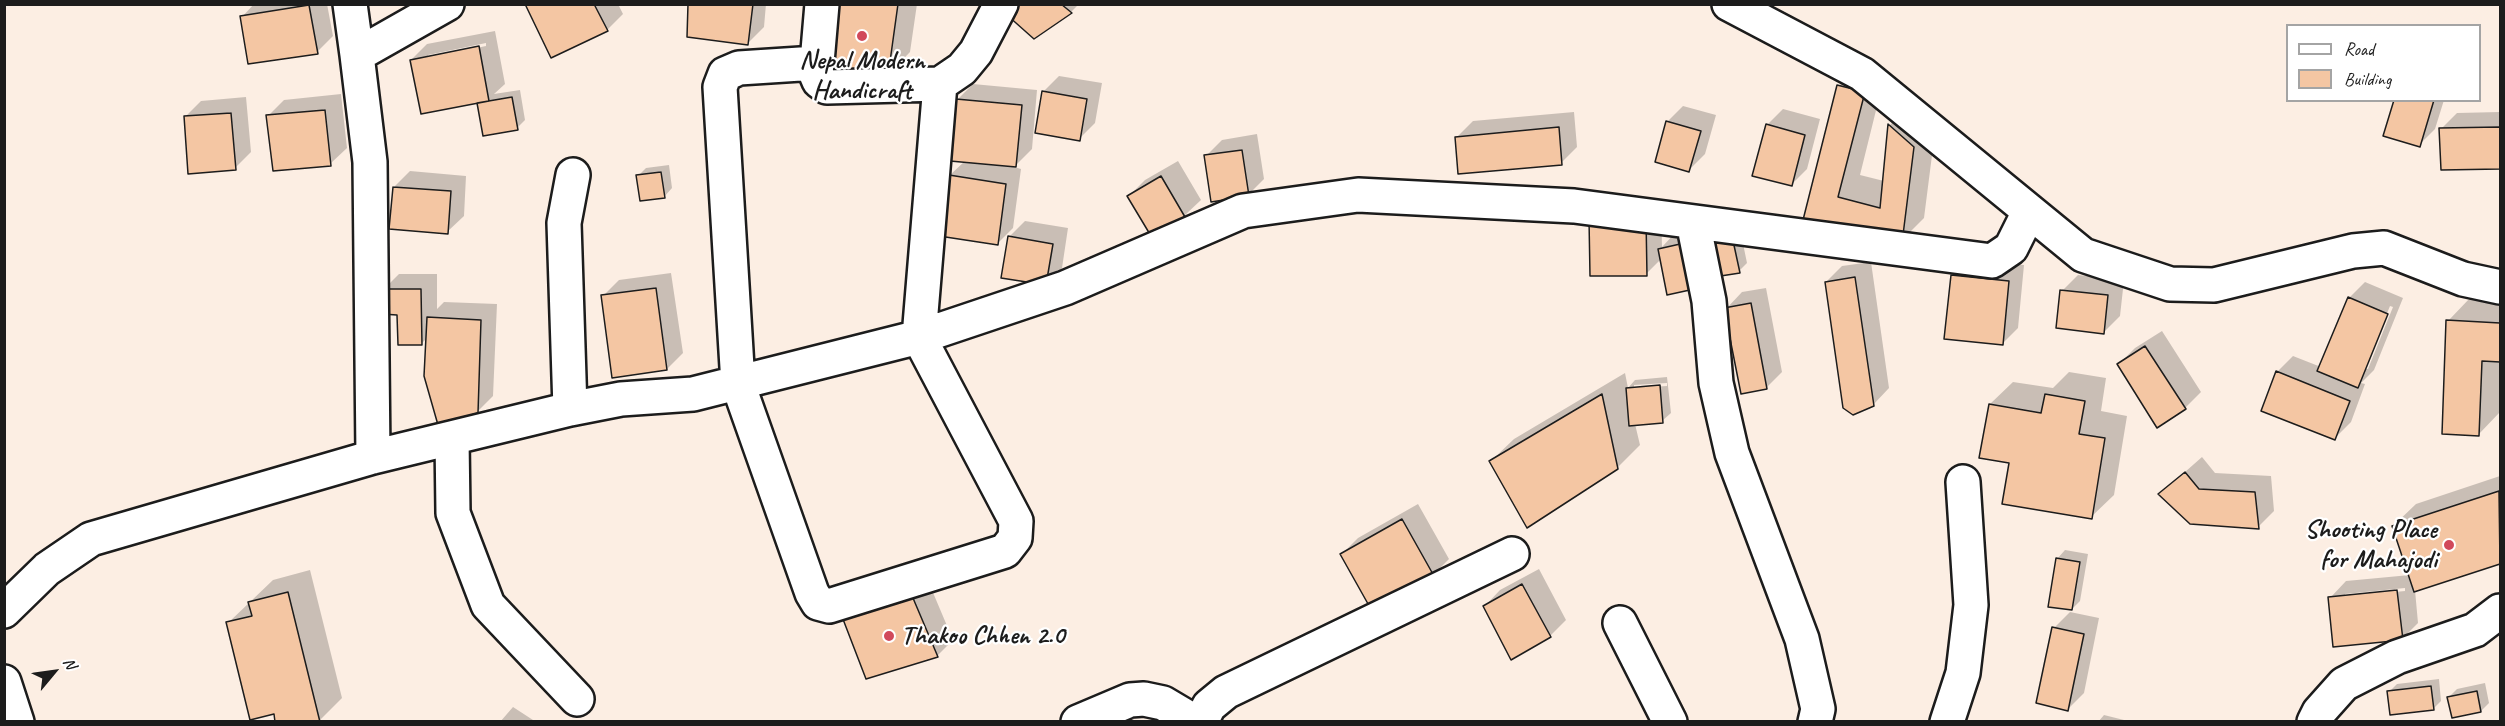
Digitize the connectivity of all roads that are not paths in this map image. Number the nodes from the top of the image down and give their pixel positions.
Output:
1 (350, 4) edge
2 (447, 4) edge
3 (822, 4) edge
4 (1001, 4) edge
5 (1729, 4) edge
6 (357, 55) junction
7 (816, 63) junction
8 (940, 84) junction
9 (573, 175) dead end
10 (2029, 212) junction
11 (1693, 222) junction
12 (2500, 287) edge
13 (919, 337) junction
14 (738, 384) junction
15 (570, 409) junction
16 (452, 438) junction
17 (373, 457) junction
18 (1963, 482) dead end
19 (1512, 554) dead end
20 (4, 611) edge
21 (2500, 611) edge
22 (1620, 623) dead end
23 (4, 682) edge
24 (577, 699) dead end
25 (17, 722) edge
26 (1078, 722) edge
27 (1195, 722) edge
28 (1201, 722) edge
29 (1670, 722) edge
30 (1815, 722) edge
31 (1947, 722) edge
32 (2314, 722) edge

1 - 6 street
2 - 6 street
3 - 7 street
4 - 8 street
5 - 10 street
6 - 17 street
7 - 8 street
7 - 14 street
8 - 13 street
9 - 15 street
10 - 11 street
10 - 12 street
11 - 13 street
11 - 30 street
13 - 14 street
13 - 14 street
14 - 15 street
15 - 16 street
16 - 17 street
16 - 24 street
17 - 20 street
18 - 31 street
19 - 28 street
21 - 32 street
22 - 29 street
23 - 25 street
26 - 27 street

